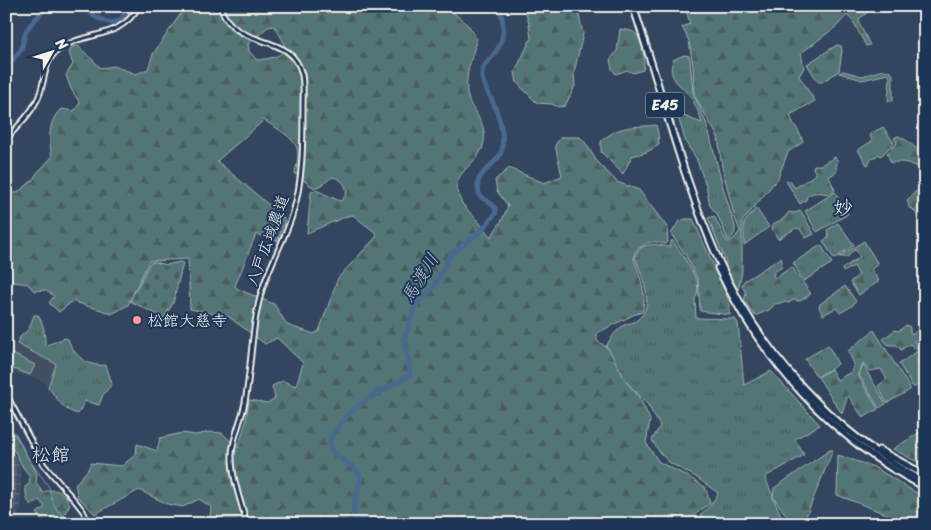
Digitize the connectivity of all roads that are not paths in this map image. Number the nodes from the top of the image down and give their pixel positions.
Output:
1 (139, 6) edge
2 (220, 6) edge
3 (632, 6) edge
4 (6, 139) edge
5 (696, 205) junction
6 (6, 394) edge
7 (847, 430) junction
8 (925, 475) edge
9 (925, 482) edge
10 (925, 487) edge
11 (89, 524) edge
12 (246, 524) edge

1 - 4 street
2 - 12 street, 八戸広域農道
3 - 5 highway, E45
5 - 7 highway, E45
5 - 10 highway, E45
6 - 11 street
7 - 8 highway
7 - 9 highway, E45

